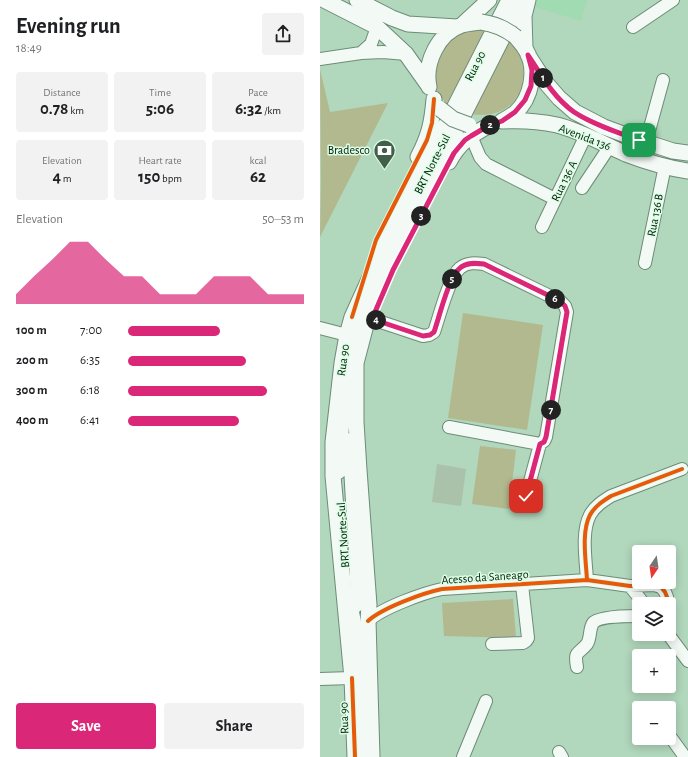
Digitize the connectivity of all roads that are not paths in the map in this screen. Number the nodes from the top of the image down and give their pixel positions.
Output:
1 (324, 0) edge
2 (357, 0) edge
3 (489, 0) edge
4 (509, 0) edge
5 (514, 0) edge
6 (519, 0) edge
7 (528, 0) edge
8 (673, 0) edge
9 (460, 26) junction
10 (377, 27) junction
11 (633, 28) dead end
12 (523, 47) junction
13 (361, 53) junction
14 (406, 54) junction
15 (320, 59) edge
16 (663, 80) dead end
17 (428, 85) junction
18 (437, 104) junction
19 (502, 121) junction
20 (470, 130) junction
21 (586, 135) junction
22 (646, 142) junction
23 (610, 146) junction
24 (688, 153) edge
25 (665, 166) junction
26 (688, 171) edge
27 (582, 188) dead end
28 (555, 199) junction
29 (542, 227) dead end
30 (645, 263) dead end
31 (352, 317) junction
32 (372, 319) junction
33 (320, 328) edge
34 (347, 335) junction
35 (364, 335) junction
36 (449, 427) dead end
37 (540, 444) junction
38 (682, 470) dead end
39 (526, 496) dead end
40 (587, 580) junction
41 (522, 585) junction
42 (630, 586) junction
43 (639, 597) edge
44 (667, 597) edge
45 (369, 605) junction
46 (387, 608) junction
47 (632, 616) edge
48 (368, 621) junction
49 (673, 641) edge
50 (492, 644) dead end
51 (688, 661) edge
52 (577, 667) dead end
53 (352, 678) junction
54 (320, 679) edge
55 (486, 702) dead end
56 (676, 745) edge
57 (355, 757) edge
58 (364, 757) edge
59 (372, 757) edge
60 (464, 757) edge
61 (684, 757) edge

1 - 10 main road
2 - 9 main road
3 - 9 main road
4 - 31 main road, Rua 90
5 - 58 street, BRT Norte-Sul
6 - 35 main road, Rua 90
7 - 12 main road
8 - 11 street
9 - 12 main road, bridge
9 - 17 main road
10 - 13 street
10 - 14 main road
12 - 19 main road
12 - 22 main road, Avenida 136
13 - 14 street
13 - 15 street
14 - 17 main road
16 - 22 street
17 - 18 main road
18 - 20 main road, bridge
18 - 31 main road
19 - 20 main road
19 - 21 main road, Avenida 136
20 - 28 street
20 - 32 main road
21 - 23 main road, Avenida 136
21 - 28 street, Rua 136 A
22 - 24 main road, Avenida 136
23 - 25 main road, Avenida 136
23 - 27 street
25 - 26 main road, Avenida 136
25 - 30 street, Rua 136 B
28 - 29 street, Rua 136 A
31 - 34 main road, Rua 90
32 - 35 main road
32 - 37 street
33 - 34 street
34 - 53 main road, Rua 90
35 - 45 main road, Rua 90
36 - 37 street
37 - 39 street
38 - 40 street
40 - 41 street, Acesso da Saneago
40 - 42 street, Acesso da Saneago
41 - 46 street, Acesso da Saneago
41 - 50 street
42 - 43 street
42 - 44 street, Acesso da Saneago
45 - 46 street
45 - 48 main road, Rua 90
46 - 48 street, Acesso da Saneago
47 - 52 street
48 - 59 main road, Rua 90
49 - 51 street
53 - 54 street
53 - 57 main road, Rua 90
55 - 60 street
56 - 61 street

